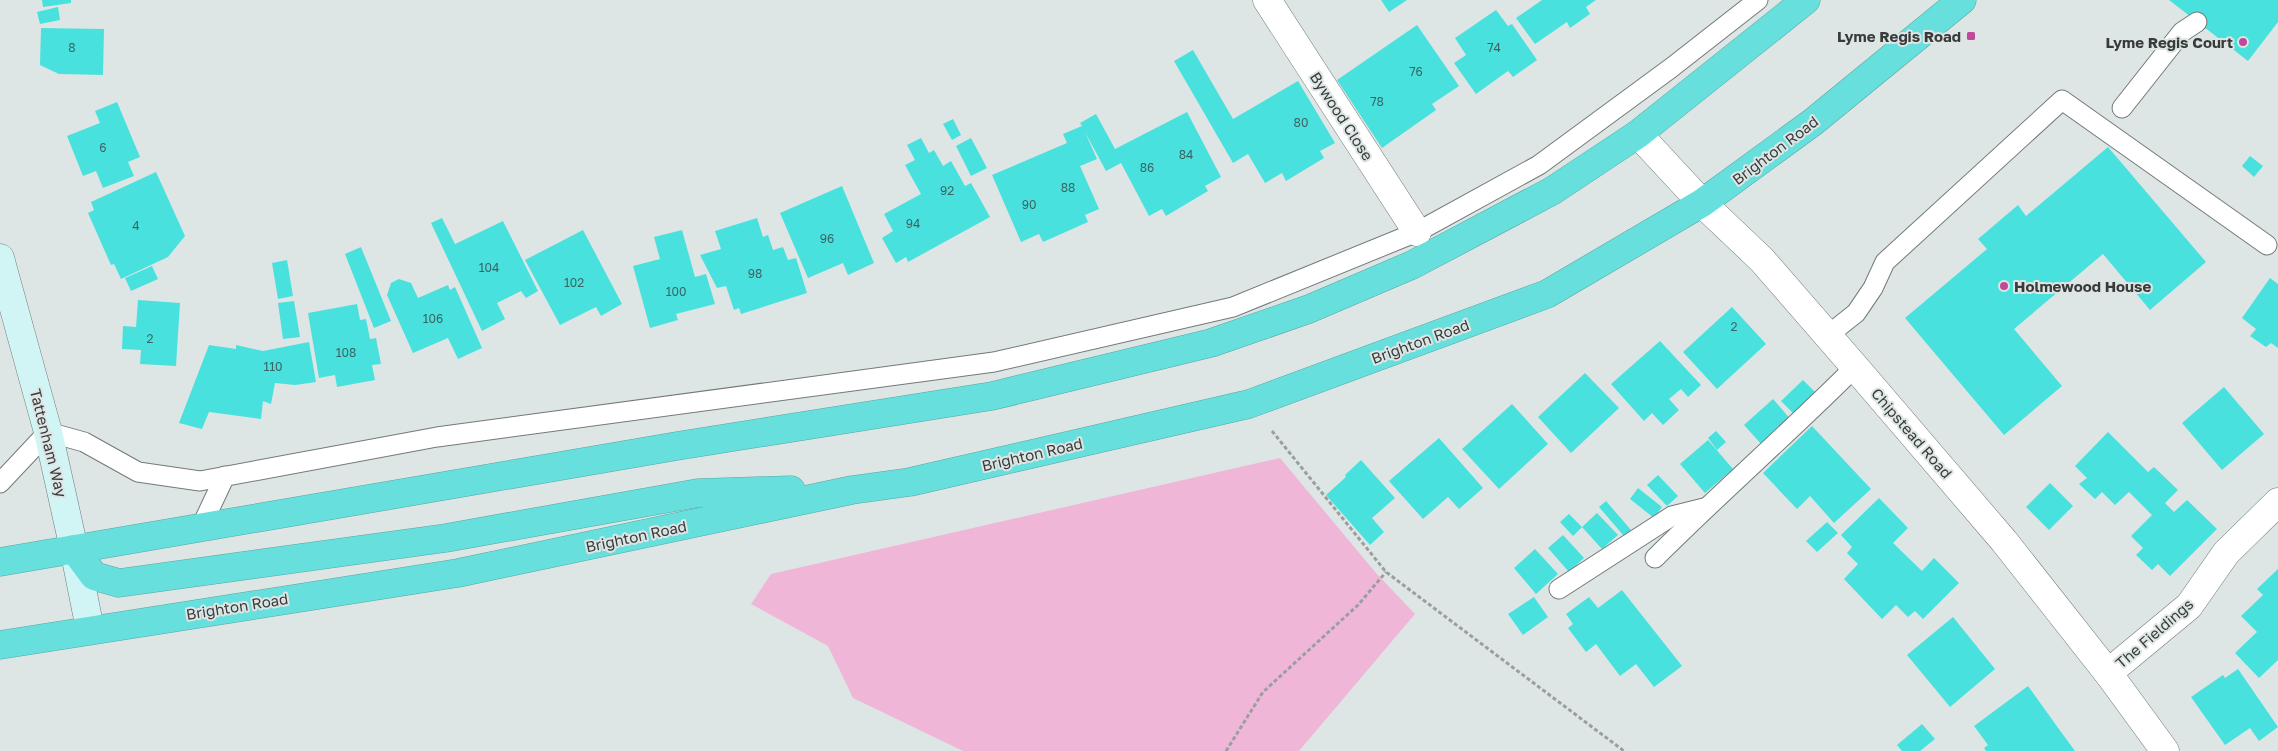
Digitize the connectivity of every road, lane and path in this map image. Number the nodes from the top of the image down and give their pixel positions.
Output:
1 (1268, 0) edge
2 (1758, 0) edge
3 (1806, 0) edge
4 (1962, 0) edge
5 (2197, 22) dead end
6 (2122, 108) dead end
7 (1638, 134) junction
8 (1702, 203) junction
9 (1417, 232) junction
10 (2267, 245) dead end
11 (0, 258) edge
12 (1827, 336) junction
13 (1856, 367) junction
14 (1250, 404) junction
15 (48, 432) junction
16 (225, 476) junction
17 (0, 483) edge
18 (852, 490) junction
19 (2278, 502) edge
20 (1705, 508) junction
21 (201, 527) junction
22 (74, 549) junction
23 (1655, 558) dead end
24 (0, 562) edge
25 (1386, 572) junction
26 (1559, 589) dead end
27 (90, 629) junction
28 (0, 645) edge
29 (2108, 673) junction
30 (1226, 751) edge
31 (1624, 751) edge
32 (2165, 751) edge

1 - 9 street, Bywood Close
2 - 9 lane
3 - 7 highway
4 - 8 highway, Brighton Road
5 - 6 lane
7 - 8 street, Chipstead Road
7 - 21 highway
8 - 12 street, Chipstead Road
8 - 14 highway, Brighton Road
9 - 16 lane
10 - 12 lane
11 - 15 main road, Tattenham Way
12 - 13 street, Chipstead Road
13 - 20 lane
13 - 29 street, Chipstead Road
14 - 18 highway, Brighton Road
14 - 25 path
15 - 16 lane
15 - 17 lane
15 - 22 main road, Tattenham Way
16 - 21 lane
18 - 22 highway
18 - 27 highway, Brighton Road
19 - 29 street, The Fieldings
20 - 23 lane
20 - 26 lane
21 - 22 highway
22 - 24 highway
22 - 27 main road, Tattenham Way
25 - 30 path
25 - 31 path
27 - 28 highway, Brighton Road
29 - 32 street, Chipstead Road

